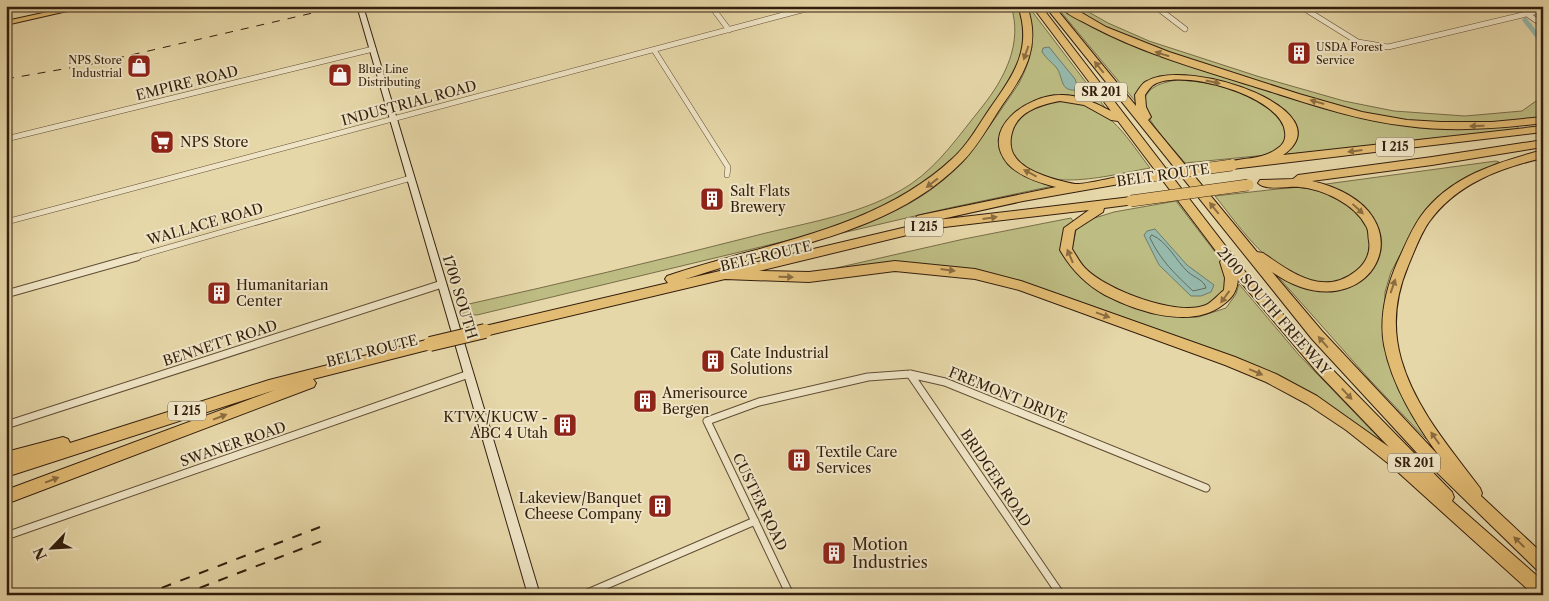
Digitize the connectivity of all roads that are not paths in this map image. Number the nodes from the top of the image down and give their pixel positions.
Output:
1 (65, 6) edge
2 (86, 6) edge
3 (360, 6) edge
4 (711, 6) edge
5 (817, 6) edge
6 (1022, 6) edge
7 (1036, 6) edge
8 (1049, 6) edge
9 (1063, 6) edge
10 (1155, 6) edge
11 (1300, 6) edge
12 (1543, 10) edge
13 (1527, 14) junction
14 (6, 19) edge
15 (6, 23) edge
16 (1543, 25) edge
17 (1184, 29) dead end
18 (729, 30) junction
19 (373, 49) junction
20 (654, 50) junction
21 (393, 119) junction
22 (1543, 120) edge
23 (1543, 129) edge
24 (1152, 132) junction
25 (6, 139) edge
26 (1543, 143) edge
27 (1543, 154) edge
28 (1248, 163) junction
29 (727, 175) dead end
30 (411, 178) junction
31 (1165, 178) junction
32 (1116, 181) junction
33 (1264, 183) junction
34 (1108, 205) junction
35 (6, 222) edge
36 (1212, 238) junction
37 (1244, 246) junction
38 (720, 274) junction
39 (671, 278) junction
40 (442, 284) junction
41 (6, 294) edge
42 (484, 327) junction
43 (429, 340) junction
44 (370, 359) junction
45 (469, 374) junction
46 (910, 374) junction
47 (707, 421) joint
48 (6, 425) edge
49 (63, 443) junction
50 (6, 458) edge
51 (6, 462) edge
52 (6, 471) edge
53 (1206, 488) dead end
54 (6, 497) edge
55 (1495, 520) junction
56 (755, 521) junction
57 (6, 536) edge
58 (1543, 565) edge
59 (1543, 590) edge
60 (534, 595) edge
61 (583, 595) edge
62 (790, 595) edge
63 (1061, 595) edge

1 - 14 main road
2 - 15 main road
3 - 19 street, 1700 SOUTH
4 - 18 street
5 - 18 street, INDUSTRIAL ROAD
6 -> 39 highway
7 - 31 highway, 2100 SOUTH FREEWAY / SR 201
24 -> 8 highway, 2100 SOUTH FREEWAY / SR 201
22 -> 9 highway
10 - 17 street
11 - 13 street
12 - 13 street
13 - 16 street
18 - 20 street, INDUSTRIAL ROAD
19 - 21 street, 1700 SOUTH
19 - 25 street, EMPIRE ROAD
20 - 21 street, INDUSTRIAL ROAD
20 - 29 street
21 - 30 street, 1700 SOUTH
21 - 35 street, INDUSTRIAL ROAD
23 -> 28 highway, BELT ROUTE / I 215
24 -> 28 highway
37 -> 24 highway, 2100 SOUTH FREEWAY / SR 201
26 - 33 highway, BELT ROUTE / I 215
55 -> 27 highway
28 - 32 highway, BELT ROUTE / I 215, bridge
30 - 40 street, 1700 SOUTH
30 - 41 street, WALLACE ROAD
32 -> 31 highway
31 - 36 highway, 2100 SOUTH FREEWAY / SR 201
32 - 39 highway, BELT ROUTE / I 215
33 - 34 highway, BELT ROUTE / I 215, bridge
33 -> 37 highway
36 -> 34 highway
38 -> 34 highway, BELT ROUTE / I 215
36 -> 59 highway, 2100 SOUTH FREEWAY / SR 201
55 -> 37 highway, 2100 SOUTH FREEWAY / SR 201
38 - 42 highway, BELT ROUTE / I 215
38 -> 59 highway
39 - 42 highway, BELT ROUTE / I 215
40 - 45 street, 1700 SOUTH
40 - 48 street, BENNETT ROAD
42 - 43 highway, BELT ROUTE / I 215, bridge
43 - 44 highway, BELT ROUTE / I 215
43 - 49 highway, BELT ROUTE / I 215
44 - 52 highway, BELT ROUTE / I 215
54 -> 44 highway
45 - 57 street, SWANER ROAD
45 - 60 street, 1700 SOUTH
46 - 47 street, FREMONT DRIVE
46 - 53 street, FREMONT DRIVE
46 - 63 street, BRIDGER ROAD
47 - 56 street, CUSTER ROAD
49 - 50 highway
49 - 51 highway, BELT ROUTE / I 215
58 -> 55 highway, 2100 SOUTH FREEWAY / SR 201
56 - 61 street
56 - 62 street, CUSTER ROAD

